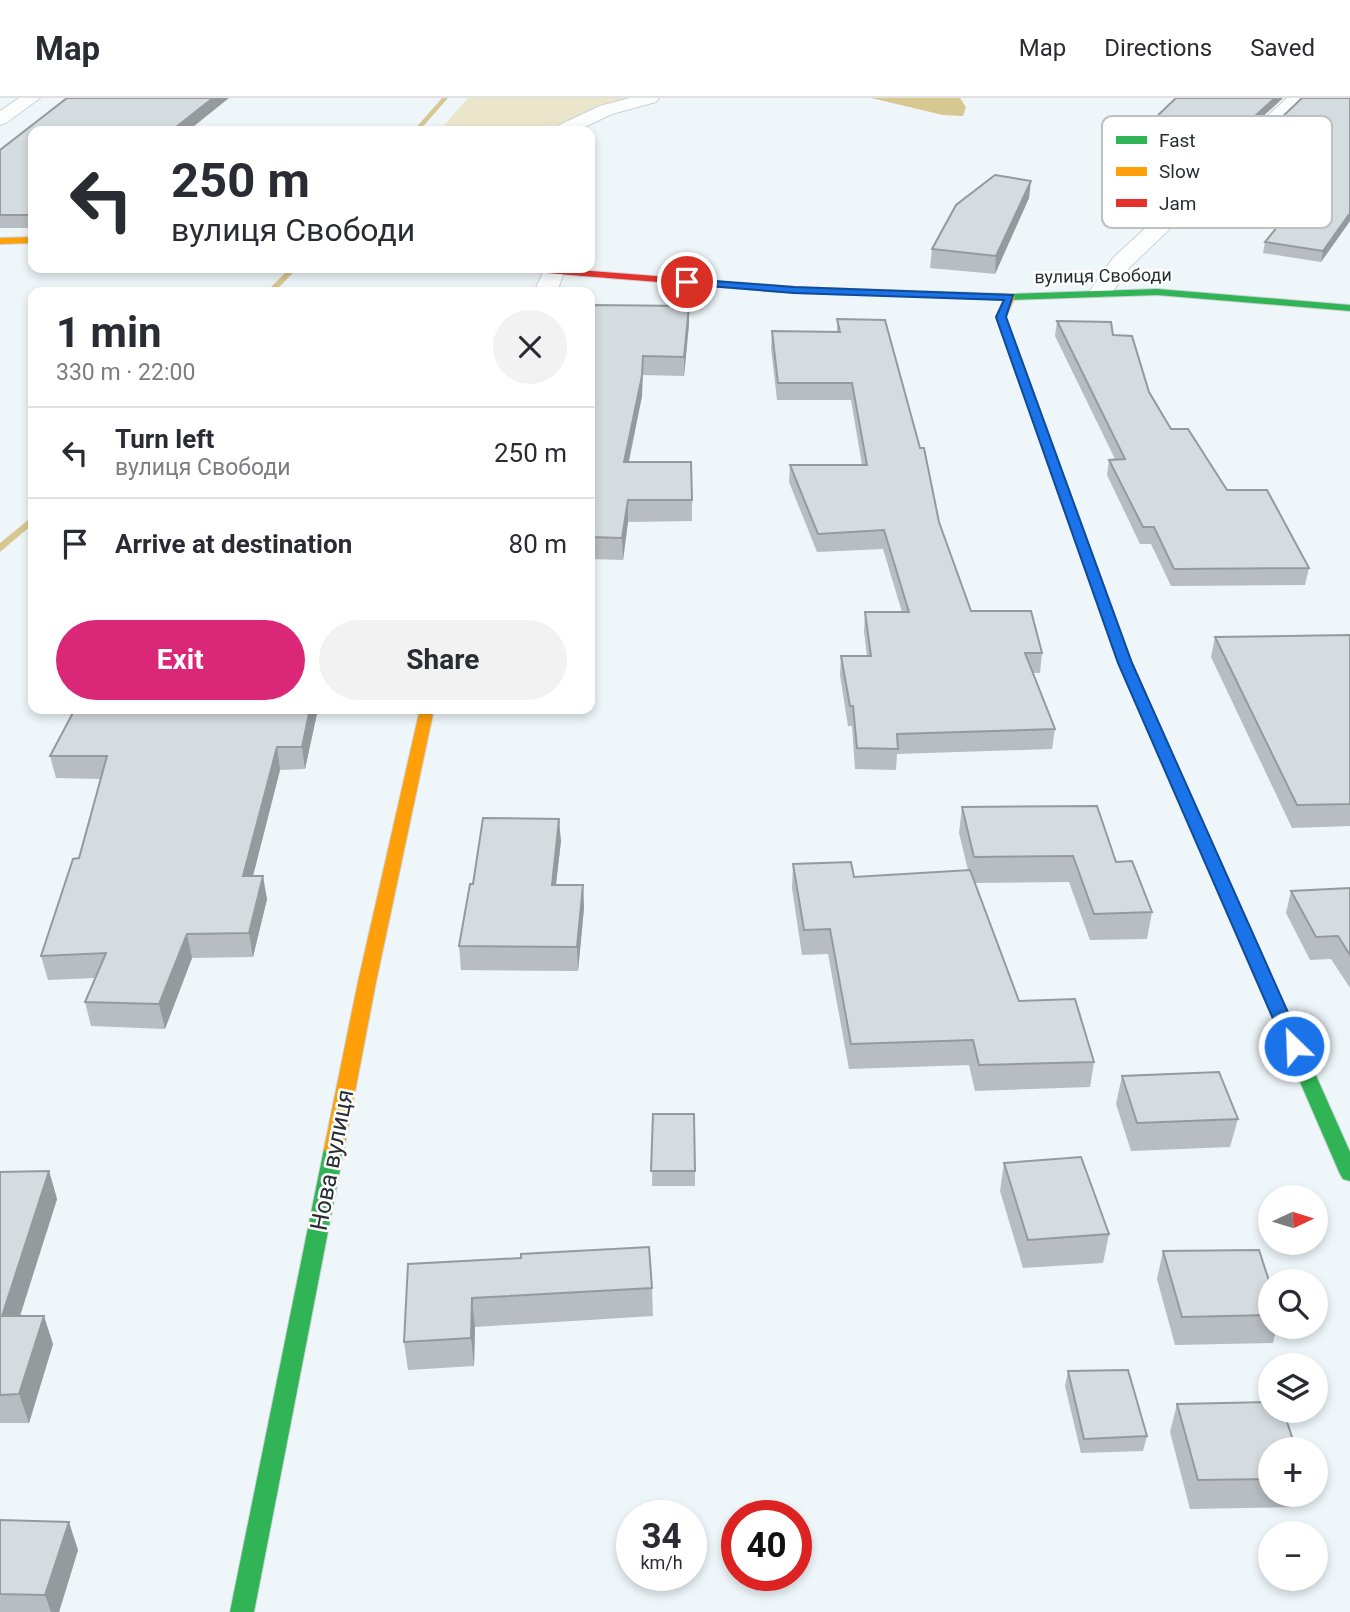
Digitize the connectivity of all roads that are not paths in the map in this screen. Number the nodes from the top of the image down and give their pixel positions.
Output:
1 (31, 98) edge
2 (650, 98) edge
3 (1297, 98) edge
4 (1278, 116) edge
5 (0, 119) edge
6 (572, 126) edge
7 (1158, 228) edge
8 (28, 240) edge
9 (0, 241) edge
10 (531, 273) edge
11 (550, 282) edge
12 (1101, 292) junction
13 (1010, 297) junction
14 (1350, 308) edge
15 (426, 714) edge
16 (1350, 1174) edge
17 (243, 1612) edge

1 - 5 street
2 - 6 street
3 - 4 street
7 - 12 street
8 - 9 street
10 - 11 street, вулиця Свободи
11 - 13 street, вулиця Свободи
12 - 13 street, вулиця Свободи
12 - 14 street, вулиця Свободи
13 - 16 street
15 - 17 street, Нова вулиця

